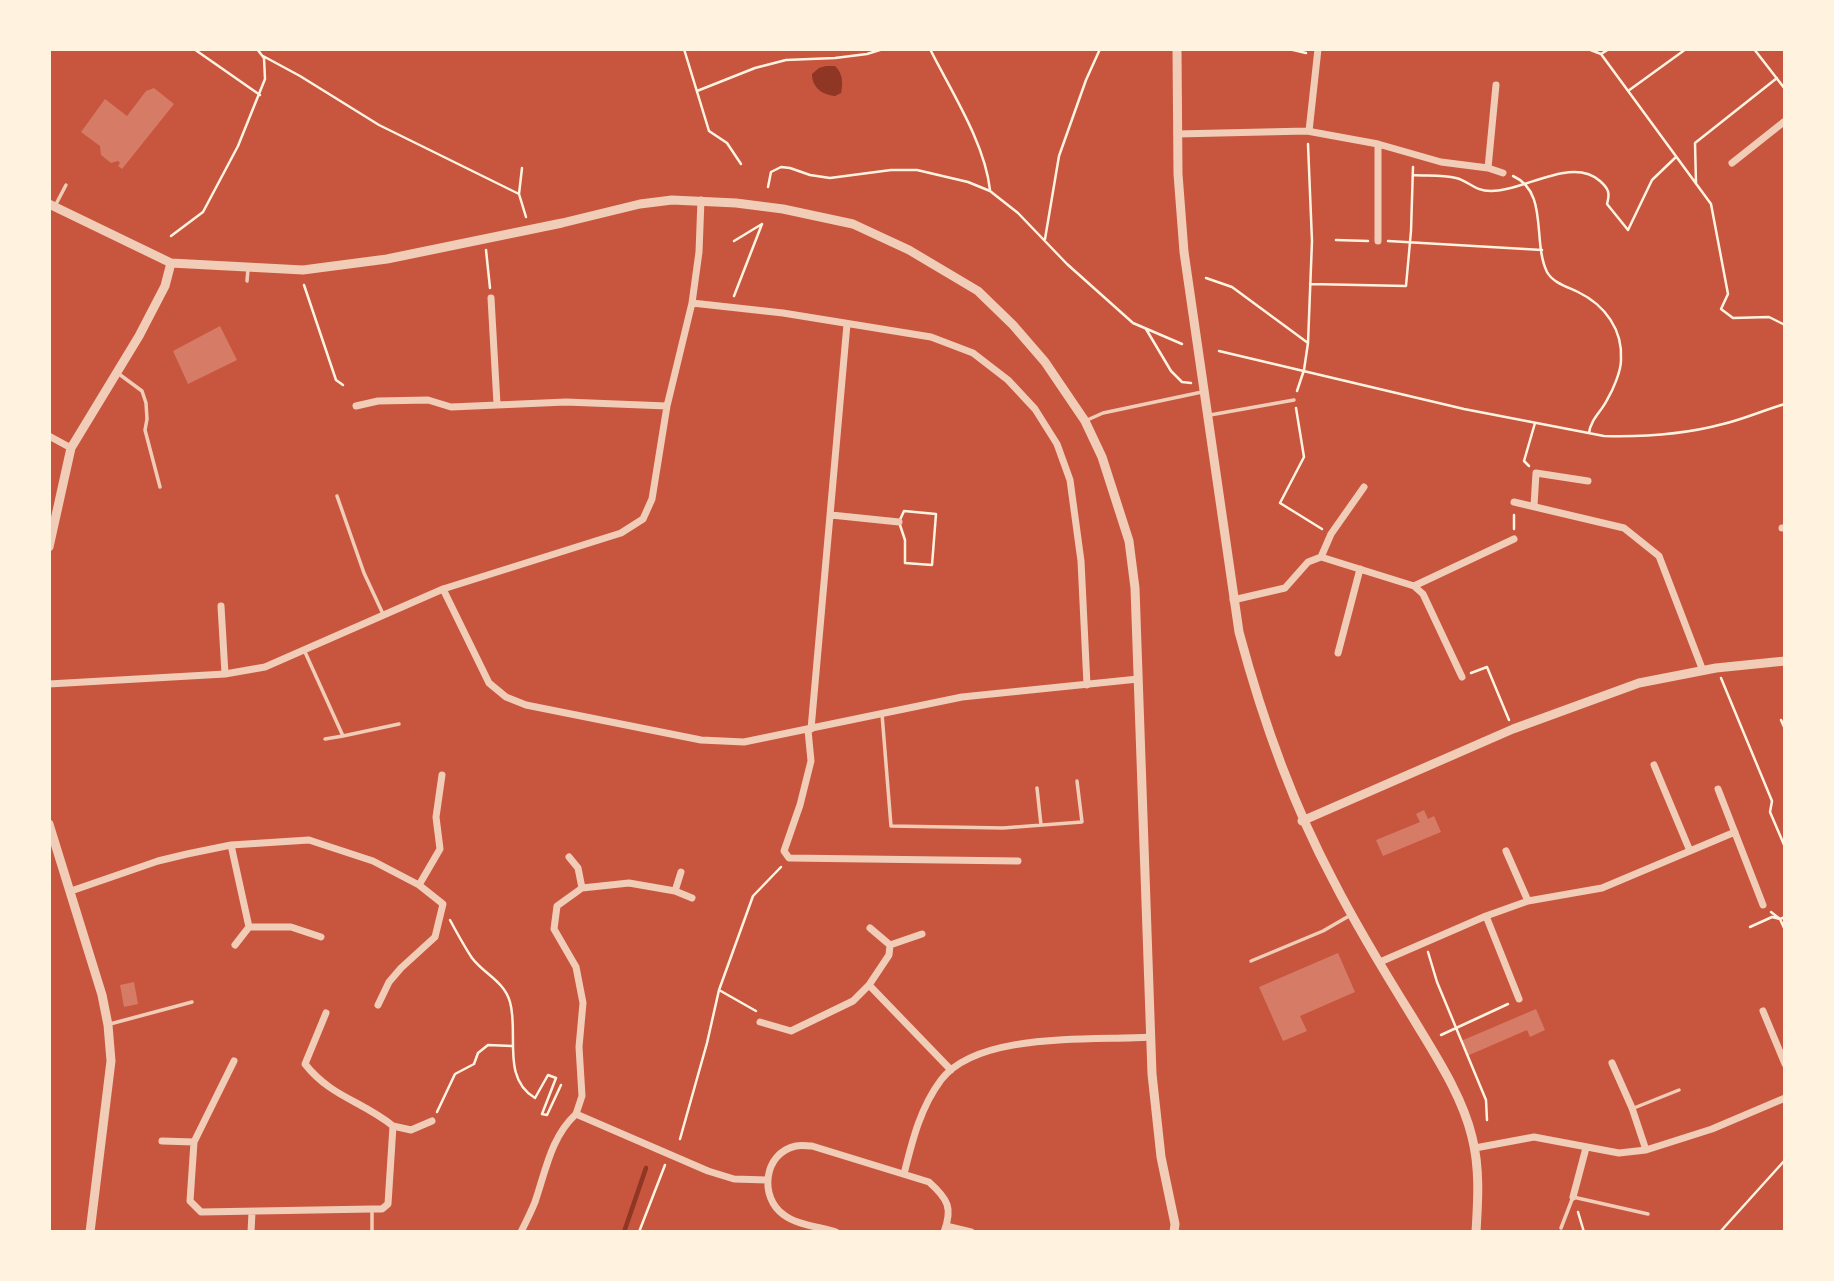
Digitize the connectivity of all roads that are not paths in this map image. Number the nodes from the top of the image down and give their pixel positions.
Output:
1 (1177, 49) edge
2 (1317, 52) edge
3 (1496, 85) dead end
4 (1785, 121) edge
5 (1308, 131) junction
6 (1177, 134) junction
7 (1378, 144) junction
8 (1732, 163) dead end
9 (1488, 168) junction
10 (1503, 173) road end
11 (66, 185) dead end
12 (701, 200) junction
13 (51, 206) edge
14 (1378, 241) road end
15 (171, 263) junction
16 (248, 267) junction
17 (247, 281) dead end
18 (491, 298) road end
19 (692, 303) junction
20 (847, 324) junction
21 (117, 373) junction
22 (1204, 387) junction
23 (1294, 400) road end
24 (497, 404) junction
25 (356, 405) dead end
26 (667, 406) junction
27 (1208, 416) junction
28 (1085, 421) junction
29 (49, 436) edge
30 (71, 448) junction
31 (1588, 481) dead end
32 (1364, 487) dead end
33 (160, 488) dead end
34 (337, 496) dead end
35 (1514, 502) road end
36 (1534, 506) junction
37 (831, 515) junction
38 (899, 522) road end
39 (1514, 539) road end
40 (49, 547) edge
41 (1321, 557) junction
42 (1360, 569) junction
43 (1414, 586) junction
44 (443, 589) junction
45 (1233, 600) junction
46 (221, 606) dead end
47 (383, 614) junction
48 (304, 650) junction
49 (1338, 653) dead end
50 (1785, 661) edge
51 (1703, 671) junction
52 (225, 674) junction
53 (1462, 677) road end
54 (1138, 679) junction
55 (49, 684) edge
56 (1087, 685) junction
57 (882, 714) junction
58 (399, 724) dead end
59 (810, 729) junction
60 (343, 736) junction
61 (325, 739) dead end
62 (1654, 765) dead end
63 (442, 775) dead end
64 (1077, 781) dead end
65 (1037, 788) dead end
66 (1718, 789) dead end
67 (1303, 821) junction
68 (49, 824) edge
69 (1041, 825) junction
70 (1735, 832) junction
71 (231, 845) junction
72 (1506, 851) dead end
73 (1690, 851) junction
74 (569, 858) dead end
75 (1018, 861) dead end
76 (681, 872) dead end
77 (419, 885) junction
78 (582, 888) junction
79 (71, 891) junction
80 (675, 891) junction
81 (692, 898) dead end
82 (1528, 901) junction
83 (1763, 905) road end
84 (1351, 915) junction
85 (1486, 916) junction
86 (249, 927) junction
87 (870, 928) dead end
88 (922, 934) dead end
89 (321, 937) dead end
90 (234, 945) dead end
91 (890, 945) junction
92 (1251, 961) dead end
93 (1380, 962) junction
94 (869, 985) junction
95 (1519, 999) road end
96 (192, 1002) dead end
97 (378, 1005) dead end
98 (1763, 1011) dead end
99 (326, 1013) dead end
100 (762, 1019) road end
101 (108, 1025) junction
102 (1150, 1037) junction
103 (234, 1061) dead end
104 (1612, 1063) dead end
105 (1785, 1064) edge
106 (951, 1070) junction
107 (1679, 1090) dead end
108 (1785, 1098) edge
109 (1632, 1108) junction
110 (576, 1114) junction
111 (432, 1121) road end
112 (393, 1126) junction
113 (162, 1141) dead end
114 (194, 1142) junction
115 (1475, 1148) junction
116 (1586, 1148) junction
117 (1646, 1150) junction
118 (904, 1174) junction
119 (767, 1180) junction
120 (1573, 1197) junction
121 (372, 1209) junction
122 (252, 1212) junction
123 (1648, 1214) dead end
124 (1561, 1228) dead end
125 (816, 1229) edge
126 (945, 1229) edge
127 (1175, 1229) edge
128 (90, 1232) edge
129 (251, 1232) edge
130 (372, 1232) edge
131 (521, 1232) edge
132 (836, 1232) edge
133 (971, 1232) edge
134 (1476, 1232) edge

1 - 6 street
2 - 5 street
3 - 9 street
4 - 8 street
5 - 6 street
5 - 7 street
6 - 22 street
7 - 9 street
7 - 14 street
9 - 10 street
11 - 13 lane
12 - 16 street
12 - 19 street
12 - 28 street
13 - 15 street
15 - 16 street
15 - 21 street
16 - 17 lane
18 - 24 street
19 - 20 street
19 - 26 street
20 - 37 street
20 - 56 street
21 - 30 street
21 - 33 lane
22 - 27 street
22 - 28 lane
23 - 27 lane
24 - 25 street
24 - 26 street
26 - 44 street
27 - 45 street
28 - 54 street
29 - 30 street
30 - 40 street
31 - 36 street
32 - 41 street
34 - 47 lane
35 - 36 street
36 - 51 street
37 - 38 street
37 - 59 street
39 - 43 street
41 - 42 street
41 - 45 street
42 - 43 street
42 - 49 street
43 - 53 street
44 - 47 street
44 - 59 street
45 - 67 street
46 - 52 street
47 - 48 street
48 - 52 street
48 - 60 lane
50 - 51 street
51 - 67 street
52 - 55 street
54 - 56 street
54 - 102 street
56 - 57 street
57 - 59 street
57 - 69 lane
58 - 60 lane
59 - 75 street
60 - 61 lane
62 - 73 street
63 - 77 street
64 - 69 lane
65 - 69 lane
66 - 70 street
67 - 84 street
68 - 79 street
70 - 73 street
70 - 83 street
71 - 77 street
71 - 79 street
71 - 86 street
72 - 82 street
73 - 82 street
74 - 78 street
76 - 80 street
77 - 97 street
78 - 80 street
78 - 110 street
79 - 101 street
80 - 81 street
82 - 85 street
84 - 92 lane
84 - 93 street
85 - 93 street
85 - 95 street
86 - 89 street
86 - 90 street
87 - 91 street
88 - 91 street
91 - 94 street
93 - 115 street
94 - 100 street
94 - 106 street
96 - 101 lane
98 - 105 street
99 - 112 street
101 - 128 street
102 - 106 street
102 - 127 street
103 - 114 street
104 - 109 street
106 - 118 street
107 - 109 lane
108 - 117 street
109 - 117 street
110 - 119 street
110 - 131 street
111 - 112 street
112 - 121 street
113 - 114 street
114 - 122 street
115 - 116 street
115 - 134 street
116 - 117 street
116 - 120 street
118 - 119 street
118 - 126 street
119 - 125 street
120 - 123 lane
120 - 124 lane
121 - 122 street
121 - 130 lane
122 - 129 street
125 - 132 street
126 - 133 street

